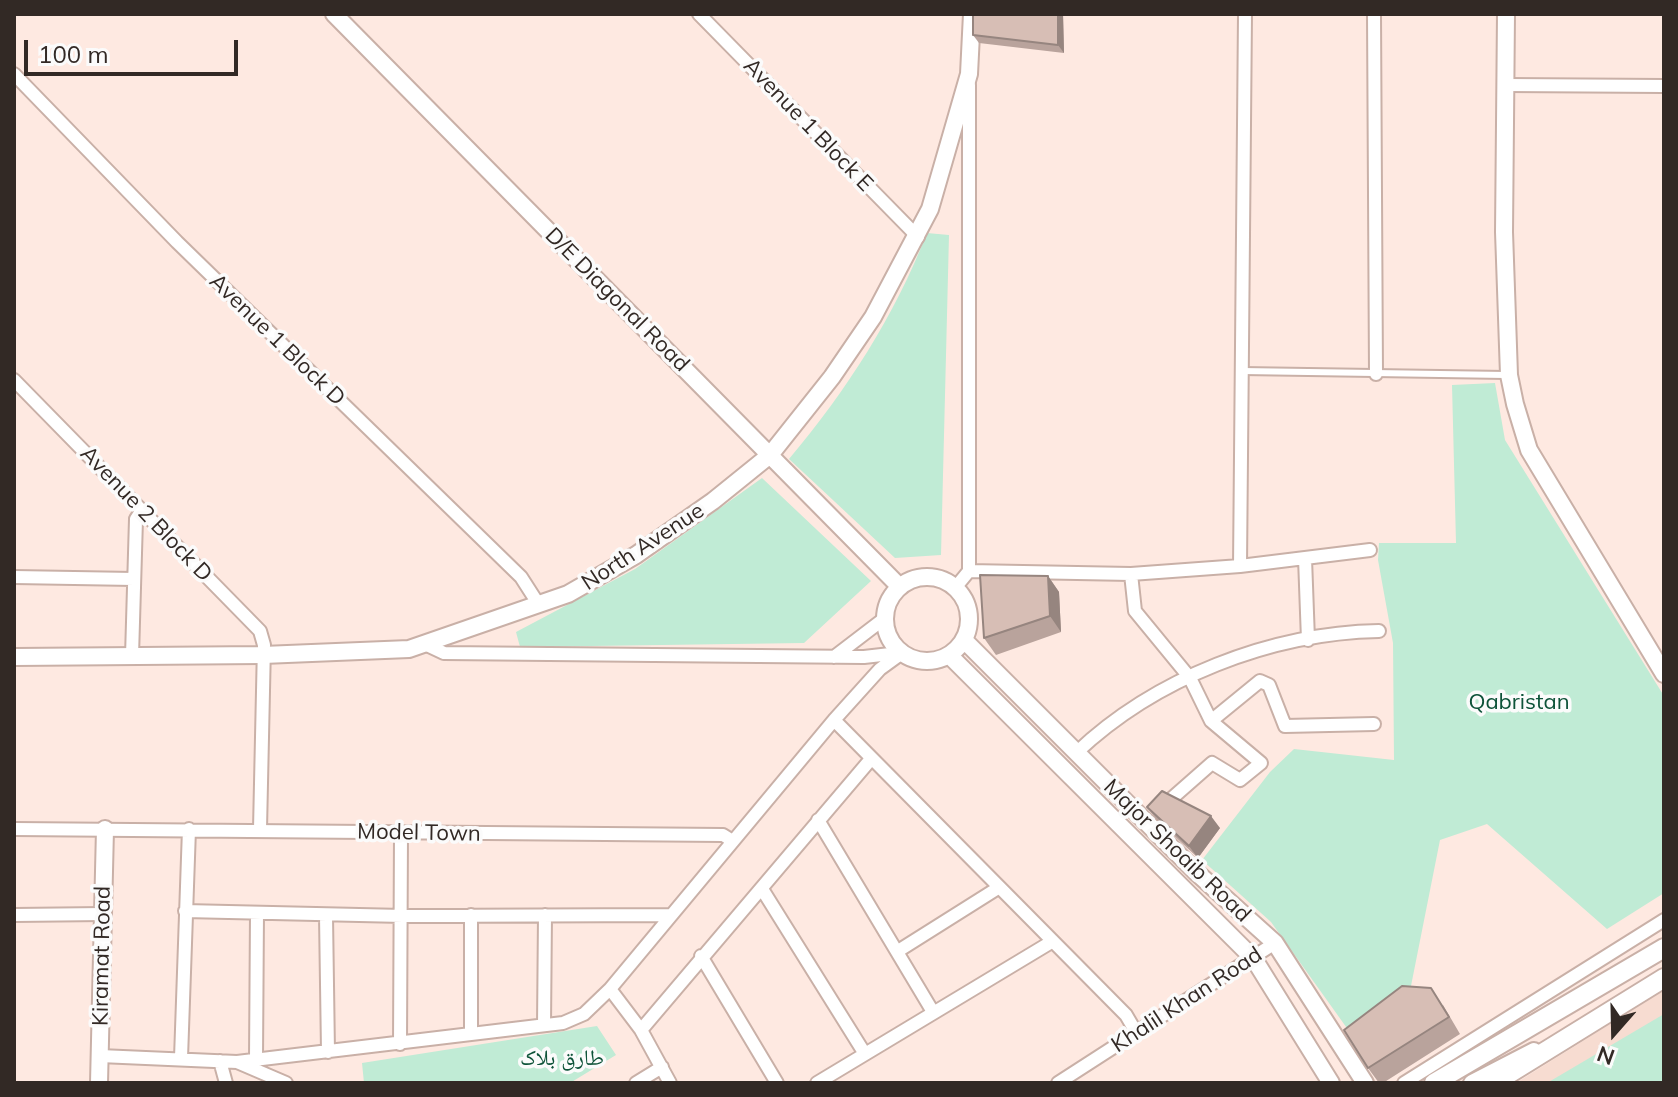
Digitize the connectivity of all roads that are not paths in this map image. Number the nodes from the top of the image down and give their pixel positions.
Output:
1 (334, 14) edge
2 (699, 14) edge
3 (972, 14) edge
4 (1245, 14) edge
5 (1374, 14) edge
6 (1506, 14) edge
7 (14, 74) edge
8 (969, 74) junction
9 (1506, 85) junction
10 (1664, 86) edge
11 (918, 237) junction
12 (1242, 371) junction
13 (1376, 374) junction
14 (1509, 375) junction
15 (14, 380) edge
16 (770, 455) junction
17 (142, 510) junction
18 (1370, 550) dead end
19 (1305, 558) junction
20 (1240, 566) junction
21 (969, 571) junction
22 (1131, 574) junction
23 (14, 577) edge
24 (134, 579) junction
25 (900, 587) junction
26 (955, 588) junction
27 (539, 605) junction
28 (885, 618) junction
29 (1379, 631) dead end
30 (964, 640) junction
31 (1308, 640) junction
32 (427, 645) junction
33 (902, 653) junction
34 (263, 655) junction
35 (949, 655) junction
36 (132, 656) junction
37 (14, 657) edge
38 (834, 657) junction
39 (1664, 674) edge
40 (1190, 678) junction
41 (834, 720) junction
42 (1211, 721) junction
43 (1374, 724) dead end
44 (1076, 753) junction
45 (871, 759) junction
46 (818, 820) junction
47 (1145, 821) junction
48 (14, 829) edge
49 (105, 829) junction
50 (189, 829) junction
51 (260, 829) junction
52 (401, 834) junction
53 (731, 840) junction
54 (998, 888) junction
55 (762, 889) junction
56 (185, 911) junction
57 (257, 913) junction
58 (104, 914) junction
59 (14, 915) edge
60 (471, 915) junction
61 (545, 915) junction
62 (671, 915) junction
63 (326, 916) junction
64 (403, 916) junction
65 (1664, 920) edge
66 (1053, 941) junction
67 (1275, 943) junction
68 (1664, 948) edge
69 (898, 951) junction
70 (701, 956) junction
71 (1254, 959) junction
72 (1664, 978) edge
73 (610, 989) junction
74 (933, 1012) junction
75 (544, 1025) junction
76 (641, 1030) junction
77 (1136, 1032) junction
78 (471, 1033) junction
79 (1569, 1036) junction
80 (400, 1044) junction
81 (328, 1052) junction
82 (865, 1054) junction
83 (100, 1056) junction
84 (181, 1058) junction
85 (256, 1058) junction
86 (220, 1061) junction
87 (237, 1062) junction
88 (662, 1067) junction
89 (99, 1083) edge
90 (226, 1083) edge
91 (286, 1083) edge
92 (636, 1083) edge
93 (670, 1083) edge
94 (777, 1083) edge
95 (817, 1083) edge
96 (1058, 1083) edge
97 (1331, 1083) edge
98 (1365, 1083) edge
99 (1404, 1083) edge
100 (1434, 1083) edge
101 (1472, 1083) edge
102 (1494, 1083) edge

1 - 16 street, D/E Diagonal Road
2 - 11 street, Avenue 1 Block E
3 - 8 street, North Avenue
4 - 12 street
5 - 13 street
6 - 9 street
7 - 27 street, Avenue 1 Block D
8 - 11 street, North Avenue
8 - 21 street
9 - 10 street
9 - 14 street
11 - 16 street, North Avenue
12 - 13 lane
12 - 20 street
13 - 14 lane
14 - 39 street
15 - 17 street, Avenue 2 Block D
16 - 25 street, D/E Diagonal Road
16 - 27 street, North Avenue
17 - 24 street
17 - 34 street, Avenue 2 Block D
18 - 19 street
19 - 20 street
19 - 31 street
20 - 22 street
21 - 22 street
21 - 26 street
22 - 40 street
23 - 24 street
24 - 36 street
25 - 26 street
25 - 28 street
26 - 30 street
27 - 32 street, North Avenue
28 - 33 street
28 - 38 street
29 - 31 street
30 - 35 street
30 - 44 street, Major Shoaib Road
31 - 40 street
32 - 34 street, North Avenue
32 - 38 street
33 - 35 street
33 - 38 street
33 - 41 street
34 - 36 street, North Avenue
34 - 51 street
35 - 71 street, Major Shoaib Road
36 - 37 street, North Avenue
40 - 42 street
40 - 44 street
41 - 45 street
41 - 53 street
42 - 43 street
42 - 47 street
44 - 47 street, Major Shoaib Road
45 - 46 street
45 - 54 street
46 - 55 street
46 - 69 street
47 - 67 street, Major Shoaib Road
48 - 49 street, Model Town
49 - 50 street, Model Town
49 - 58 street, Kiramat Road
50 - 51 street, Model Town
50 - 56 street
51 - 52 street, Model Town
52 - 53 street, Model Town
52 - 64 street
53 - 62 street
54 - 66 street
54 - 69 street
55 - 70 street
55 - 82 street
56 - 57 street
56 - 84 street
57 - 63 street
57 - 85 street
58 - 59 street
58 - 83 street, Kiramat Road
60 - 61 street
60 - 64 street
60 - 78 street
61 - 62 street
61 - 75 street
62 - 73 street
63 - 64 street
63 - 81 street
64 - 80 street
65 - 99 street
66 - 74 street
66 - 77 street
67 - 71 street, Khalil Khan Road
67 - 98 street, Major Shoaib Road
68 - 100 main road
69 - 74 street
70 - 76 street
70 - 94 street
71 - 77 street, Khalil Khan Road
71 - 97 street, Major Shoaib Road
72 - 79 main road
73 - 75 street
73 - 76 street
74 - 82 street
75 - 78 street
76 - 88 street
77 - 96 street, Khalil Khan Road
78 - 80 street
79 - 101 street
79 - 102 main road
80 - 81 street
81 - 85 street
82 - 95 street
83 - 84 street
83 - 89 street, Kiramat Road
84 - 86 street
85 - 87 street
86 - 87 street
86 - 90 street
87 - 91 street
88 - 92 street
88 - 93 street

